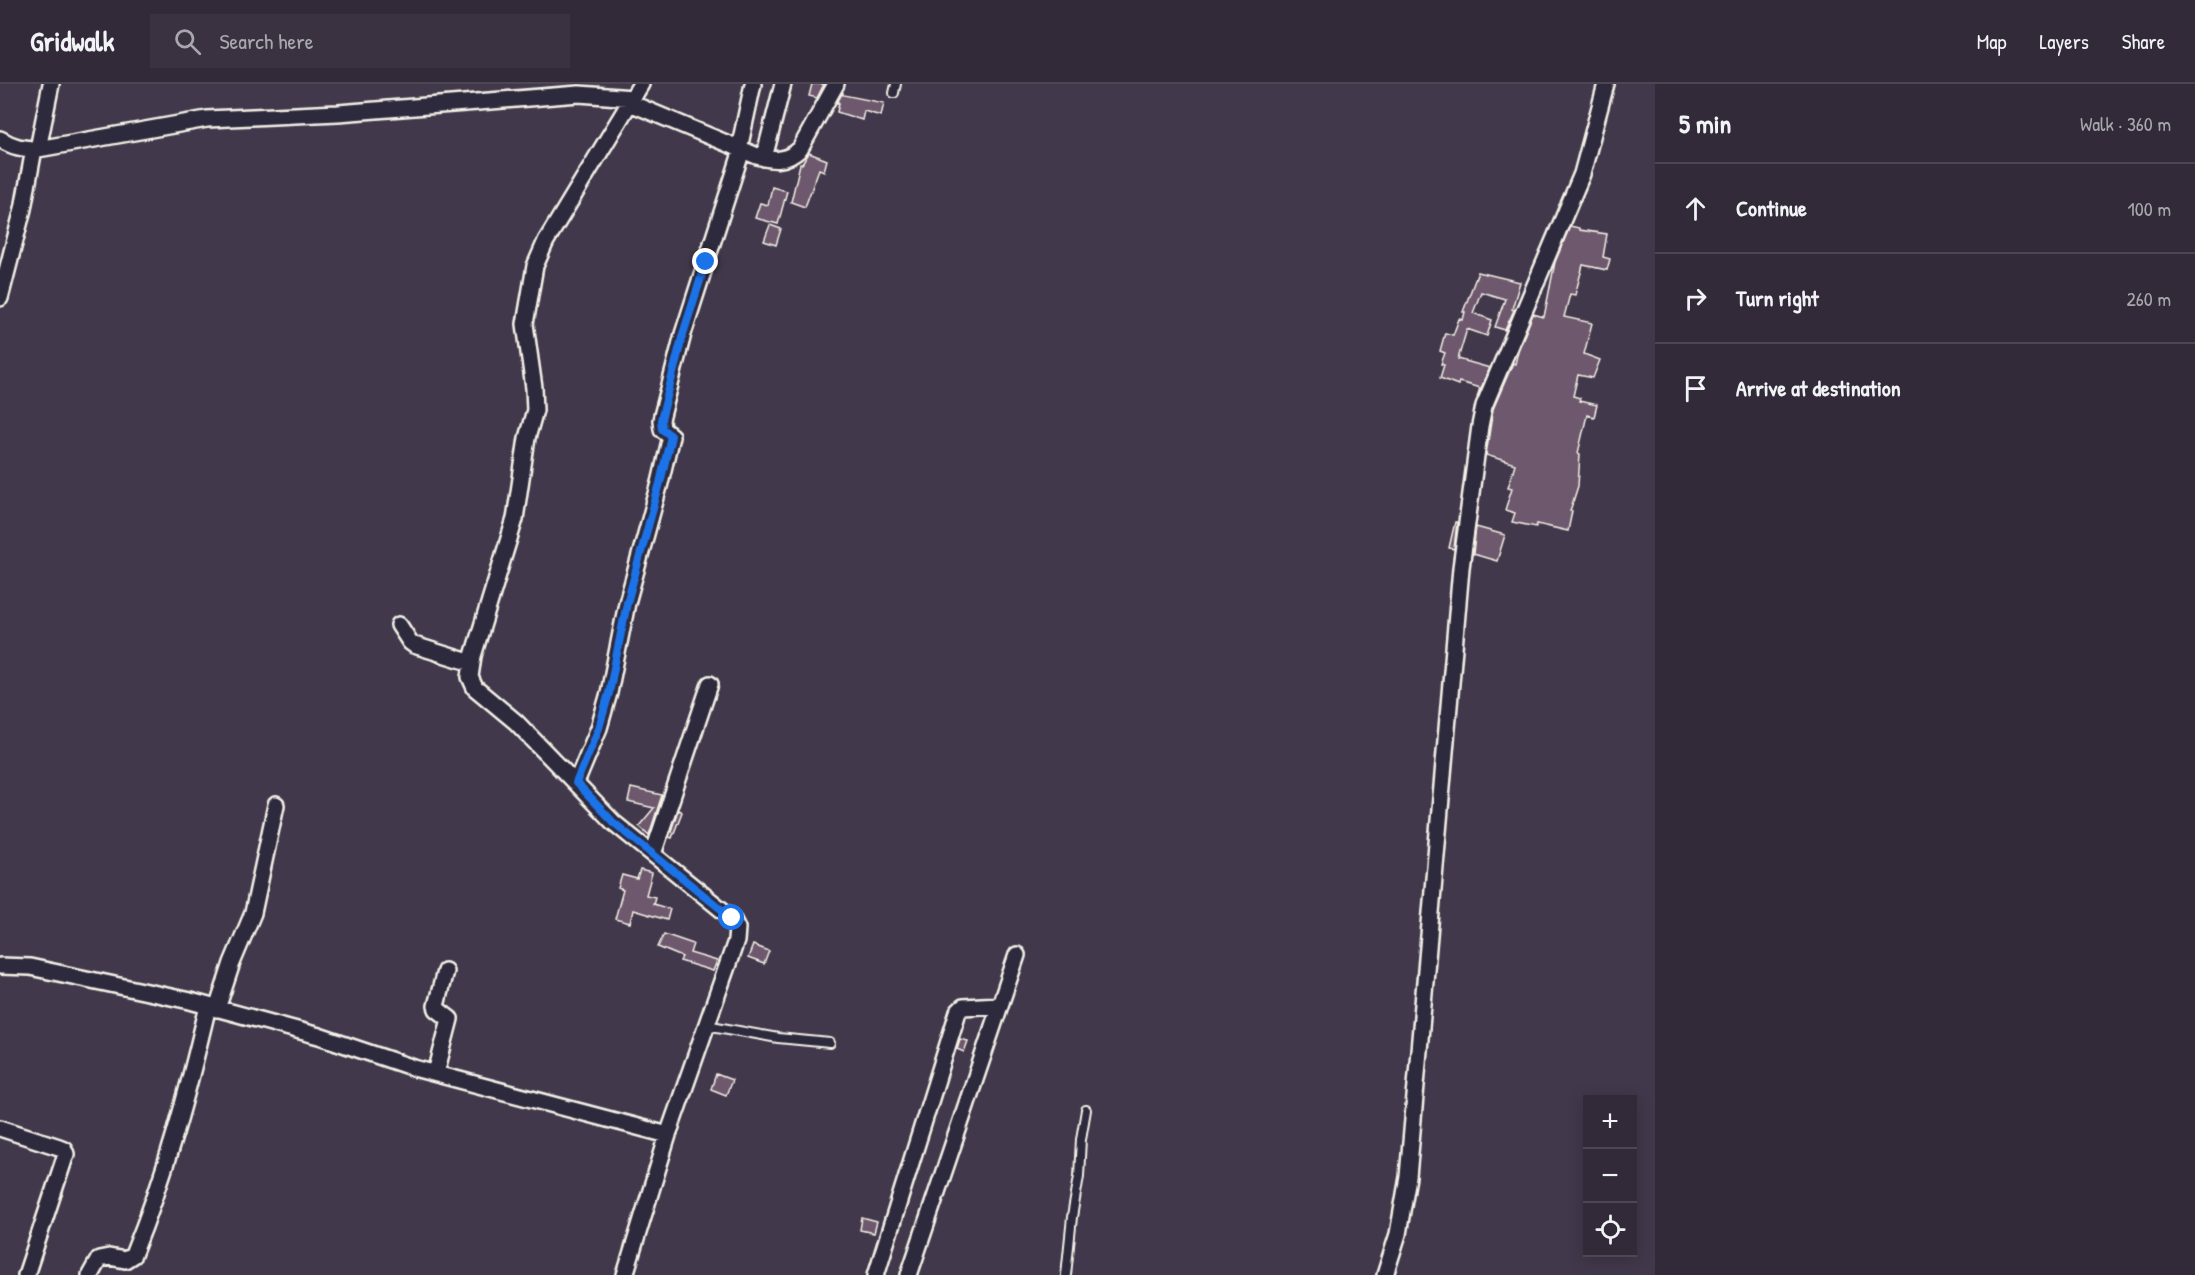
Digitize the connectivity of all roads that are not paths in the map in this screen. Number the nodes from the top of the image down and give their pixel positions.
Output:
1 (51, 84) edge
2 (641, 84) edge
3 (753, 84) edge
4 (783, 84) edge
5 (836, 84) edge
6 (896, 84) edge
7 (1606, 84) edge
8 (894, 93) dead end
9 (631, 100) junction
10 (0, 139) edge
11 (36, 149) junction
12 (740, 149) junction
13 (764, 158) junction
14 (0, 298) edge
15 (399, 625) dead end
16 (472, 663) junction
17 (710, 684) dead end
18 (576, 783) junction
19 (276, 805) dead end
20 (653, 854) junction
21 (1017, 955) dead end
22 (0, 966) edge
23 (445, 971) dead end
24 (999, 1005) junction
25 (212, 1007) junction
26 (706, 1026) junction
27 (830, 1043) dead end
28 (436, 1073) junction
29 (1086, 1110) dead end
30 (0, 1128) edge
31 (668, 1136) junction
32 (26, 1275) edge
33 (90, 1275) edge
34 (625, 1275) edge
35 (876, 1275) edge
36 (909, 1275) edge
37 (1066, 1275) edge
38 (1385, 1275) edge

1 - 11 street
2 - 9 street
3 - 12 street
4 - 13 street
5 - 13 street
6 - 8 lane
7 - 38 street
9 - 11 street
9 - 12 street
9 - 16 street
10 - 11 street
11 - 14 street
12 - 13 street
12 - 18 street
15 - 16 street
16 - 18 street
17 - 20 street
18 - 20 street
19 - 25 street
20 - 26 street
21 - 24 street
22 - 25 street
23 - 28 street
24 - 35 street
24 - 36 street
25 - 28 street
25 - 33 street
26 - 27 lane
26 - 31 street
28 - 31 street
29 - 37 lane
30 - 32 street
31 - 34 street

